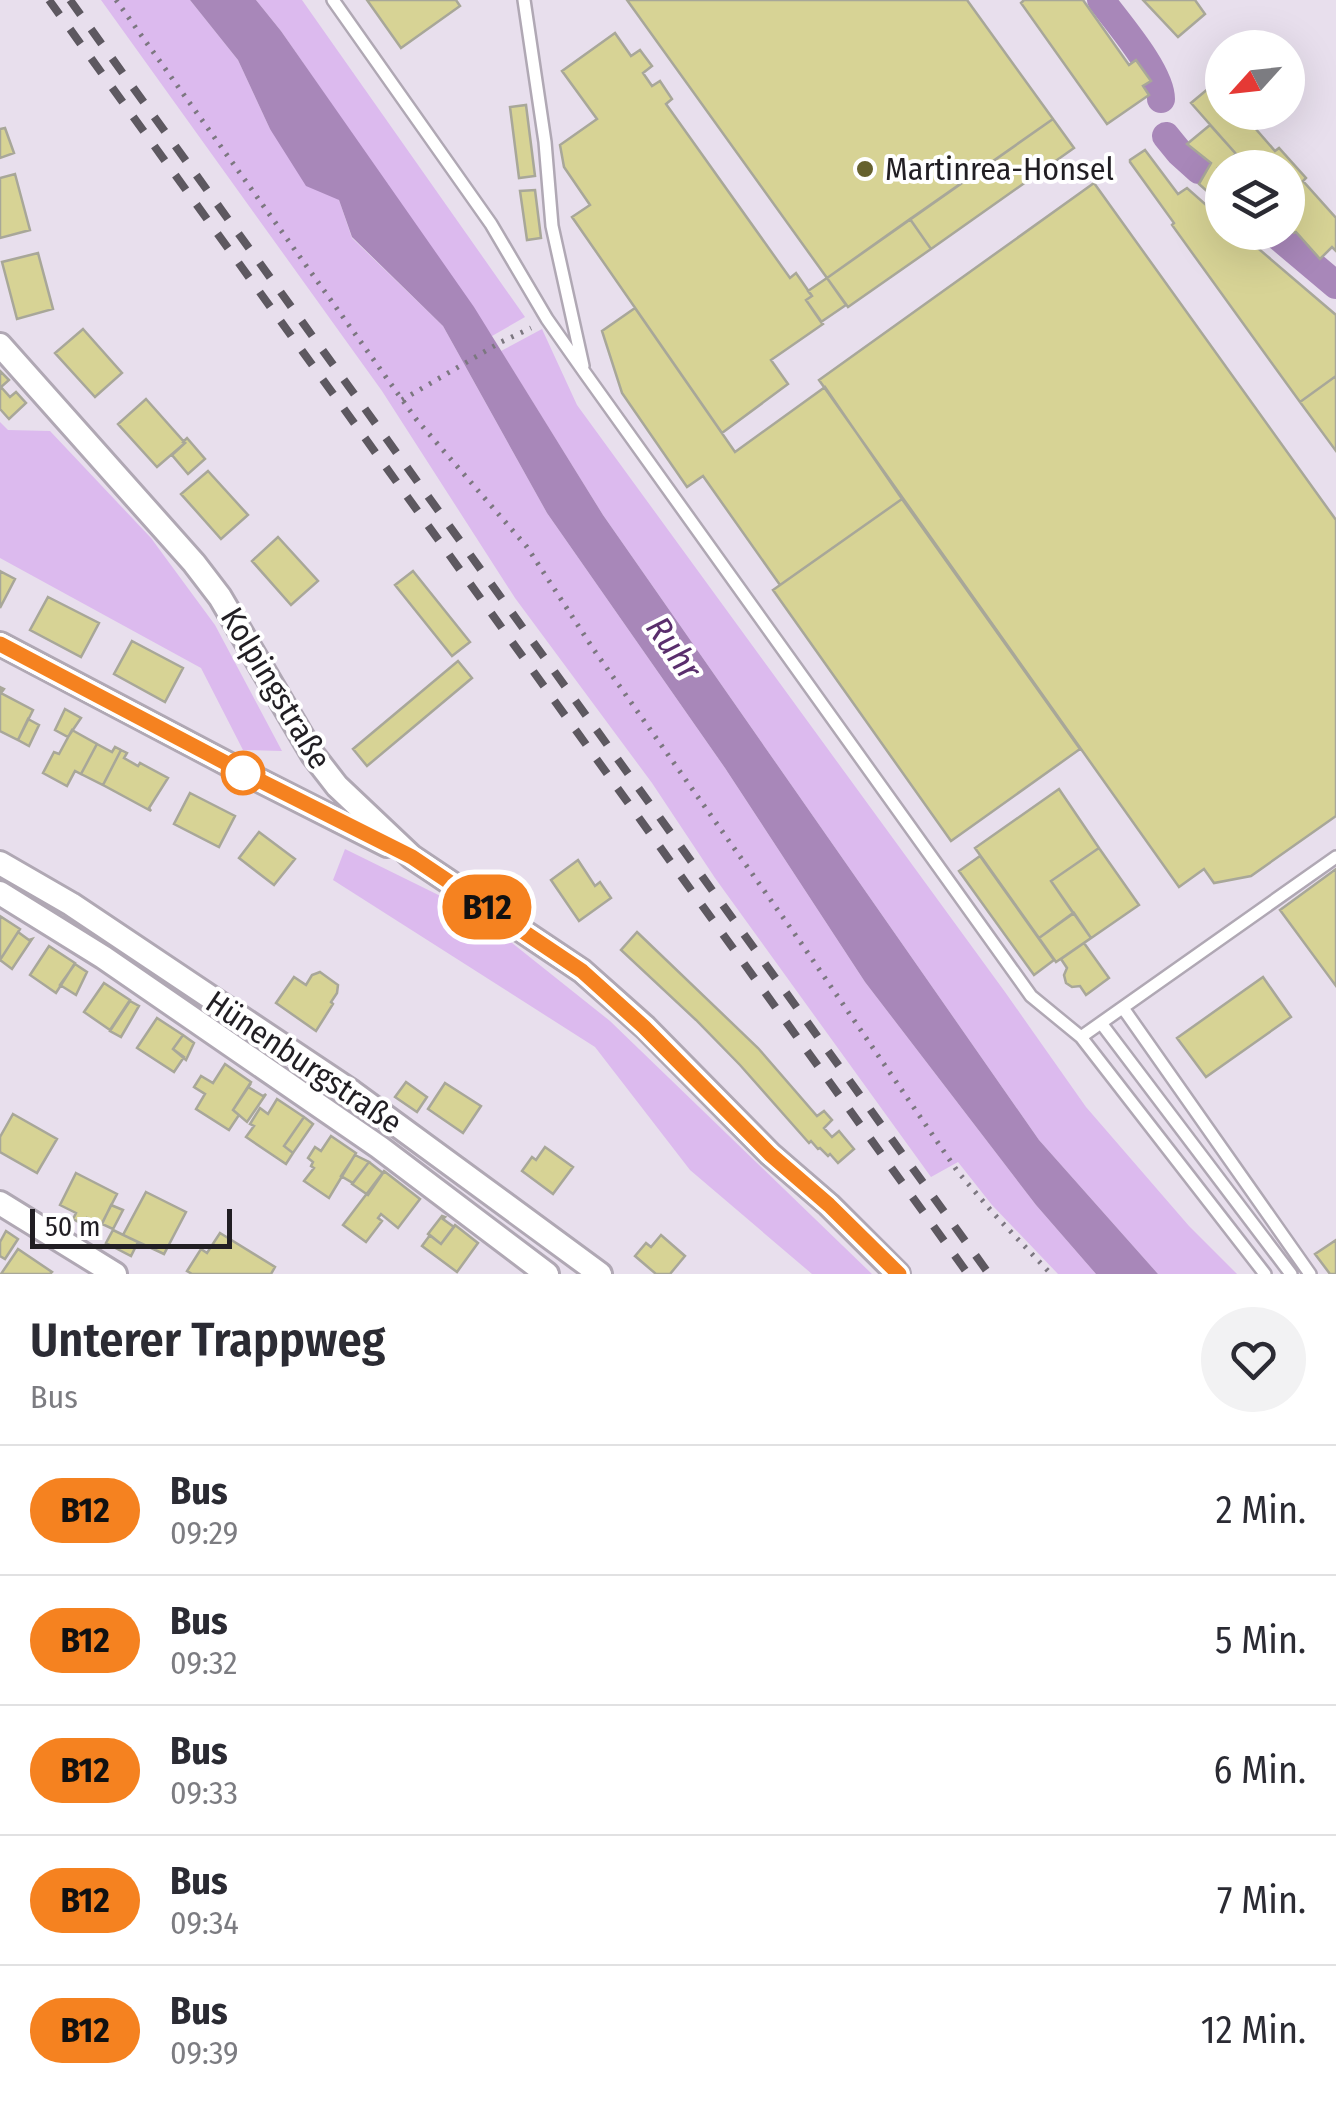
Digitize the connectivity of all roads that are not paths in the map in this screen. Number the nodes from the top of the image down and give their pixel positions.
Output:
1 (333, 0) edge
2 (524, 0) edge
3 (0, 345) edge
4 (585, 373) junction
5 (0, 644) edge
6 (412, 857) junction
7 (1336, 857) edge
8 (0, 862) edge
9 (0, 893) edge
10 (1123, 1008) junction
11 (1101, 1023) junction
12 (1081, 1037) junction
13 (0, 1203) edge
14 (116, 1274) edge
15 (547, 1274) edge
16 (600, 1274) edge
17 (898, 1274) edge
18 (1265, 1274) edge
19 (1291, 1274) edge
20 (1310, 1274) edge

1 - 4 lane
2 - 4 lane
3 - 6 street, Kolpingstraße
4 - 12 lane
5 - 6 street
6 - 17 street, Kolpingstraße
7 - 10 lane
8 - 16 street, Hünenburgstraße
9 - 15 street, Hünenburgstraße
10 - 11 lane
10 - 20 lane
11 - 12 lane
11 - 19 lane
12 - 18 lane
13 - 14 street

